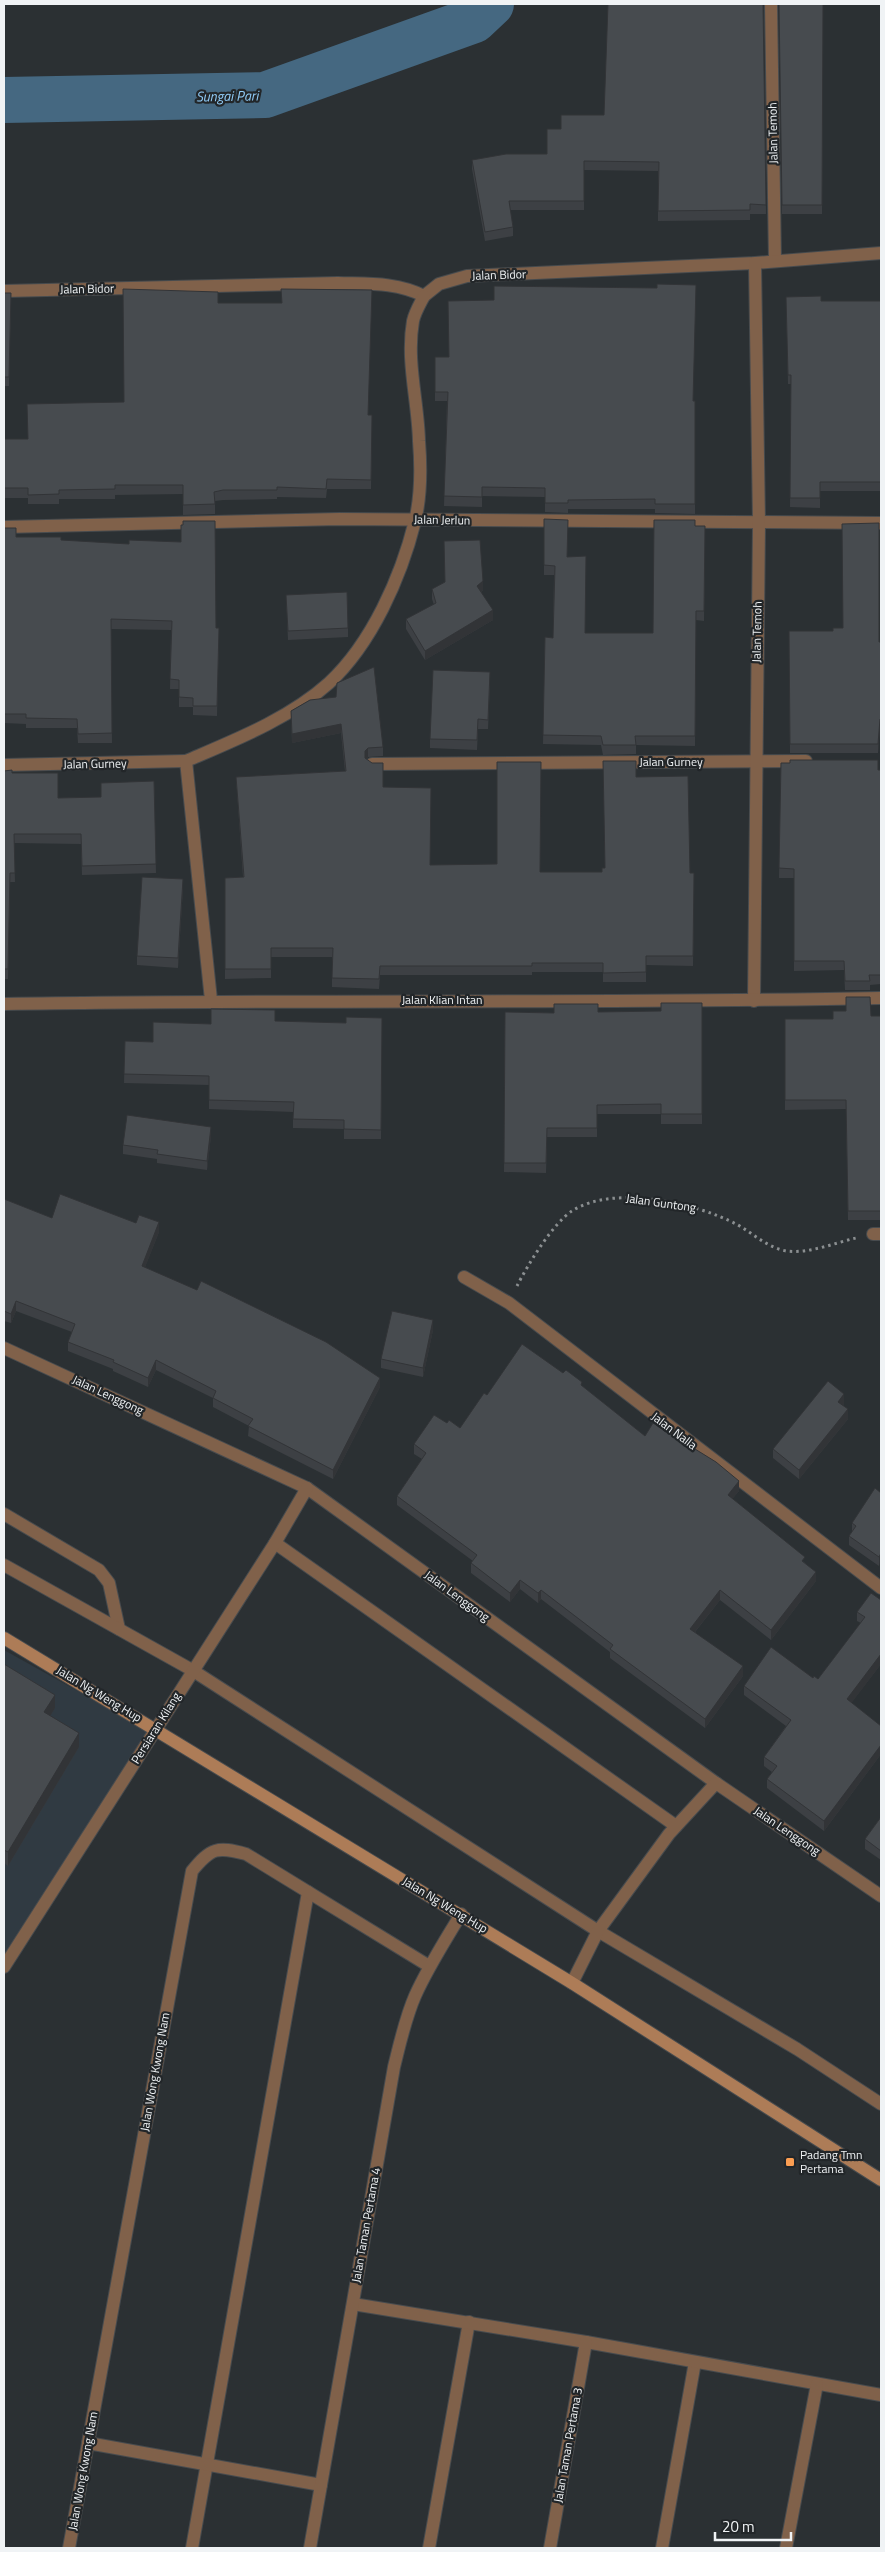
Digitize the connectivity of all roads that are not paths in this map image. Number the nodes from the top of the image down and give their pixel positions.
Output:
1 (771, 4) edge
2 (881, 253) edge
3 (775, 261) junction
4 (755, 263) junction
5 (4, 292) edge
6 (424, 296) junction
7 (416, 520) junction
8 (881, 522) edge
9 (759, 524) junction
10 (4, 527) edge
11 (186, 761) junction
12 (823, 761) edge
13 (755, 762) junction
14 (372, 764) edge
15 (4, 765) edge
16 (881, 998) edge
17 (212, 1000) junction
18 (754, 1001) junction
19 (4, 1004) edge
20 (464, 1277) dead end
21 (4, 1348) edge
22 (307, 1488) junction
23 (4, 1514) edge
24 (275, 1543) junction
25 (4, 1566) edge
26 (881, 1588) edge
27 (119, 1629) junction
28 (4, 1638) edge
29 (192, 1670) junction
30 (156, 1728) junction
31 (716, 1783) junction
32 (676, 1826) junction
33 (308, 1892) junction
34 (881, 1896) edge
35 (461, 1914) junction
36 (598, 1931) junction
37 (430, 1966) junction
38 (4, 1967) edge
39 (572, 1983) junction
40 (881, 2104) edge
41 (881, 2180) edge
42 (353, 2304) junction
43 (469, 2322) junction
44 (586, 2342) junction
45 (695, 2362) junction
46 (817, 2384) junction
47 (881, 2395) edge
48 (88, 2443) junction
49 (206, 2466) junction
50 (321, 2485) junction
51 (69, 2548) edge
52 (192, 2548) edge
53 (310, 2548) edge
54 (429, 2548) edge
55 (550, 2548) edge
56 (662, 2548) edge
57 (786, 2548) edge

1 - 3 street, Jalan Temoh
2 - 3 street, Jalan Bidor
3 - 4 street, Jalan Bidor
4 - 6 street, Jalan Bidor
4 - 9 street, Jalan Temoh
5 - 6 street, Jalan Bidor
6 - 7 street
7 - 9 street, Jalan Jerlun
7 - 10 street, Jalan Jerlun
7 - 11 street
8 - 9 street, Jalan Jerlun
9 - 13 street, Jalan Temoh
11 - 15 street, Jalan Gurney
11 - 17 street
12 - 13 street, Jalan Gurney
13 - 14 street, Jalan Gurney
13 - 18 street, Jalan Temoh
16 - 18 street, Jalan Klian Intan
17 - 18 street, Jalan Klian Intan
17 - 19 street, Jalan Klian Intan
20 - 26 street, Jalan Nalla
21 - 22 street, Jalan Lenggong
22 - 24 street, Persiaran Kilang
22 - 31 street, Jalan Lenggong
23 - 27 street
24 - 29 street, Persiaran Kilang
24 - 32 street
25 - 27 street
27 - 29 street
28 - 30 main road, Jalan Ng Weng Hup
29 - 30 street, Persiaran Kilang
29 - 36 street
30 - 35 main road, Jalan Ng Weng Hup
30 - 38 street, Persiaran Kilang
31 - 32 street
31 - 34 street, Jalan Lenggong
32 - 36 street
33 - 37 street, Jalan Wong Kwong Nam
33 - 48 street, Jalan Wong Kwong Nam
33 - 49 street
35 - 37 street, Jalan Taman Pertama 4
35 - 39 main road, Jalan Ng Weng Hup
36 - 39 street
36 - 40 street
37 - 42 street, Jalan Taman Pertama 4
39 - 41 main road, Jalan Ng Weng Hup
42 - 43 street
42 - 50 street, Jalan Taman Pertama 4
43 - 44 street
43 - 54 street
44 - 45 street
44 - 55 street, Jalan Taman Pertama 3
45 - 46 street
45 - 56 street
46 - 47 street
46 - 57 street
48 - 49 street
48 - 51 street, Jalan Wong Kwong Nam
49 - 50 street
49 - 52 street
50 - 53 street, Jalan Taman Pertama 4

